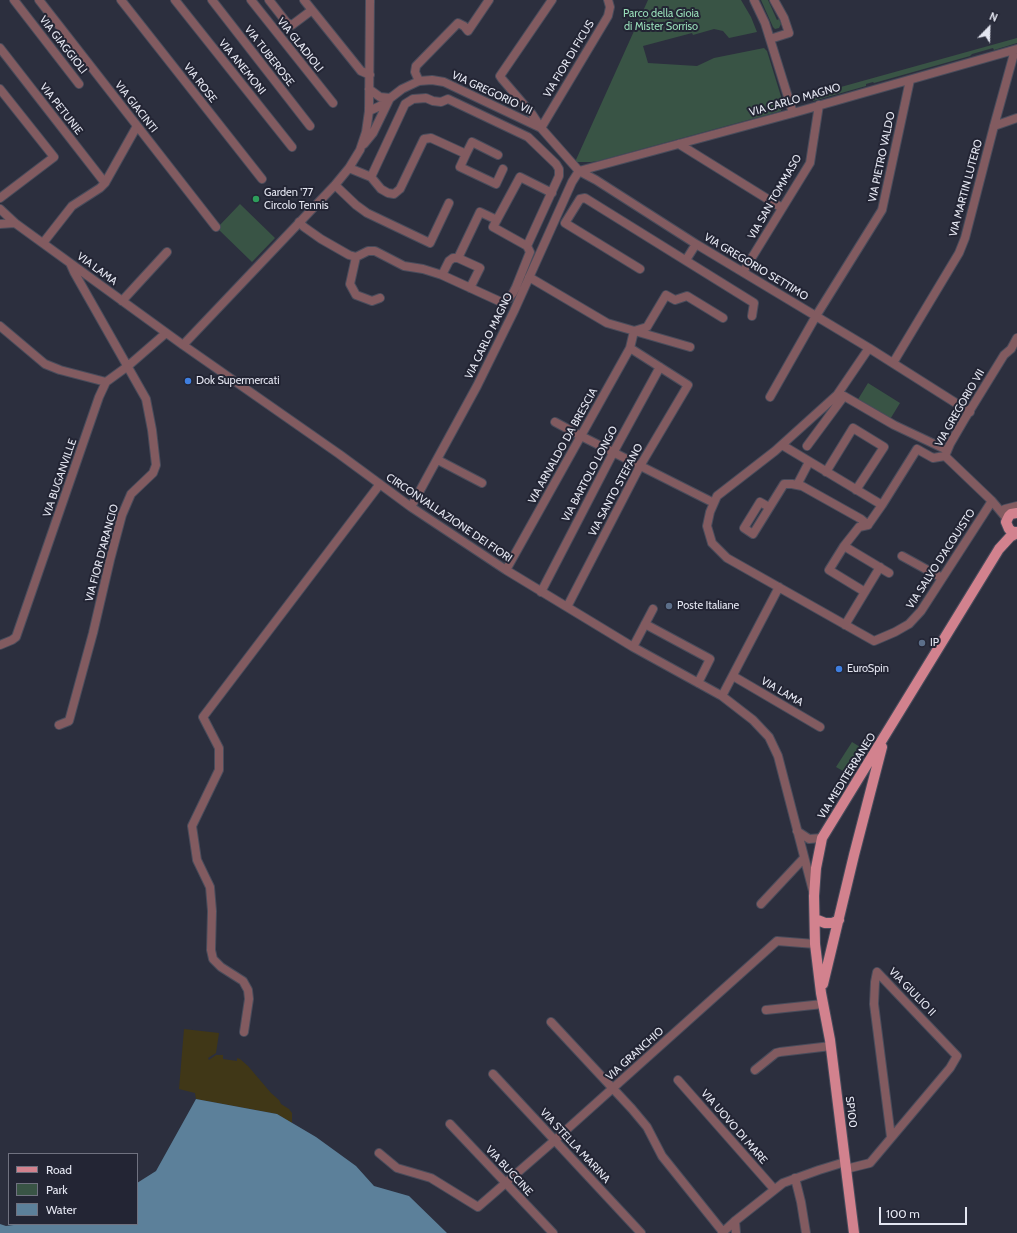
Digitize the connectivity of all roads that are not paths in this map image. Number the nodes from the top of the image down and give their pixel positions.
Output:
1 (14, 0) edge
2 (40, 0) edge
3 (121, 0) edge
4 (175, 0) edge
5 (212, 0) edge
6 (251, 0) edge
7 (269, 0) edge
8 (304, 0) edge
9 (370, 0) edge
10 (489, 0) edge
11 (552, 0) edge
12 (608, 0) edge
13 (754, 0) edge
14 (774, 0) edge
15 (312, 10) junction
16 (770, 39) junction
17 (0, 48) edge
18 (1016, 50) edge
19 (370, 75) junction
20 (910, 80) junction
21 (419, 81) junction
22 (79, 84) dead end
23 (0, 89) edge
24 (370, 89) junction
25 (390, 98) junction
26 (333, 103) dead end
27 (819, 105) junction
28 (369, 111) junction
29 (793, 113) junction
30 (1017, 118) edge
31 (137, 126) junction
32 (310, 126) dead end
33 (994, 126) junction
34 (541, 128) junction
35 (679, 144) junction
36 (292, 147) dead end
37 (360, 150) junction
38 (466, 154) junction
39 (498, 155) dead end
40 (348, 168) junction
41 (503, 169) dead end
42 (578, 171) junction
43 (371, 177) junction
44 (262, 179) dead end
45 (105, 183) junction
46 (335, 184) junction
47 (552, 193) junction
48 (0, 198) edge
49 (548, 201) junction
50 (449, 203) dead end
51 (561, 207) junction
52 (782, 208) junction
53 (0, 209) edge
54 (556, 218) junction
55 (497, 220) junction
56 (299, 222) junction
57 (15, 223) junction
58 (565, 223) junction
59 (0, 224) edge
60 (216, 227) dead end
61 (43, 243) junction
62 (696, 244) junction
63 (527, 246) junction
64 (166, 252) dead end
65 (356, 257) junction
66 (458, 258) junction
67 (686, 260) junction
68 (70, 263) junction
69 (640, 269) dead end
70 (743, 272) junction
71 (442, 275) junction
72 (529, 277) junction
73 (470, 288) junction
74 (520, 288) junction
75 (380, 298) dead end
76 (122, 301) junction
77 (752, 316) dead end
78 (816, 316) junction
79 (723, 318) dead end
80 (0, 326) edge
81 (634, 331) junction
82 (166, 333) junction
83 (1017, 338) edge
84 (183, 345) junction
85 (690, 347) dead end
86 (630, 348) junction
87 (869, 348) junction
88 (1014, 350) edge
89 (893, 363) junction
90 (128, 366) junction
91 (660, 367) junction
92 (106, 382) junction
93 (770, 397) dead end
94 (970, 412) junction
95 (555, 422) dead end
96 (581, 436) junction
97 (782, 445) junction
98 (808, 446) dead end
99 (613, 453) junction
100 (946, 453) junction
101 (438, 460) junction
102 (810, 462) junction
103 (640, 466) junction
104 (826, 472) junction
105 (482, 483) dead end
106 (380, 484) junction
107 (797, 485) junction
108 (856, 490) junction
109 (992, 501) junction
110 (714, 503) junction
111 (882, 506) junction
112 (411, 507) junction
113 (769, 507) dead end
114 (1013, 514) edge
115 (868, 525) junction
116 (1017, 532) edge
117 (844, 546) junction
118 (999, 549) junction
119 (902, 556) dead end
120 (880, 567) junction
121 (506, 570) junction
122 (889, 573) dead end
123 (942, 578) junction
124 (779, 587) junction
125 (541, 592) junction
126 (865, 592) junction
127 (567, 607) junction
128 (653, 608) dead end
129 (645, 624) junction
130 (845, 625) junction
131 (0, 645) edge
132 (633, 647) junction
133 (732, 676) junction
134 (698, 683) junction
135 (722, 696) junction
136 (60, 725) dead end
137 (820, 726) dead end
138 (886, 736) junction
139 (848, 796) junction
140 (867, 803) junction
141 (797, 831) junction
142 (822, 838) junction
143 (804, 858) junction
144 (814, 896) junction
145 (761, 904) dead end
146 (815, 919) junction
147 (839, 920) junction
148 (816, 944) junction
149 (833, 944) junction
150 (821, 993) junction
151 (823, 1004) junction
152 (766, 1010) dead end
153 (551, 1022) dead end
154 (244, 1032) dead end
155 (831, 1046) junction
156 (755, 1070) dead end
157 (493, 1074) dead end
158 (678, 1080) dead end
159 (612, 1089) junction
160 (450, 1124) dead end
161 (892, 1137) junction
162 (555, 1140) junction
163 (379, 1153) dead end
164 (846, 1166) junction
165 (795, 1178) junction
166 (506, 1184) junction
167 (774, 1189) junction
168 (735, 1221) junction
169 (722, 1232) edge
170 (553, 1233) edge
171 (641, 1233) edge
172 (736, 1233) edge
173 (806, 1233) edge
174 (854, 1233) edge

1 - 22 street, VIA GIAGGIOLI
2 - 31 street, VIA GIACINTI
3 - 44 street, VIA ROSE
4 - 36 street, VIA ANEMONI
5 - 32 street, VIA TUBEROSE
6 - 26 street, VIA GLADIOLI
7 - 15 street
8 - 15 street
9 - 19 street
10 - 21 street
11 - 34 street, VIA GREGORIO SETTIMO
12 - 34 street, VIA FIOR DI FICUS
13 - 16 street
14 - 16 street
15 - 19 street
16 - 29 street
17 - 45 street, VIA PETUNIE
18 - 20 street, VIA CARLO MAGNO
18 - 33 street, VIA MARTIN LUTERO
19 - 24 street
20 - 27 street, VIA CARLO MAGNO
20 - 78 street, VIA PIETRO VALDO
21 - 25 street, VIA GREGORIO VII
21 - 34 street, VIA GREGORIO VII
23 - 48 street
24 - 25 street
24 - 28 street
25 - 28 street, VIA GREGORIO VII
25 - 37 street
27 - 29 street, VIA CARLO MAGNO
27 - 52 street, VIA SAN TOMMASO
28 - 37 street
29 - 35 street, VIA CARLO MAGNO
30 - 33 street
31 - 45 street
31 - 60 street, VIA GIACINTI
33 - 89 street, VIA MARTIN LUTERO
34 - 42 street, VIA GREGORIO SETTIMO
35 - 42 street, VIA CARLO MAGNO
35 - 52 street
37 - 40 street
38 - 39 street
38 - 41 street
38 - 43 street
40 - 43 street
40 - 46 street
42 - 51 street, VIA CARLO MAGNO
42 - 62 street, VIA GREGORIO SETTIMO
43 - 47 street
45 - 61 street
46 - 50 street
46 - 56 street
47 - 49 street
47 - 55 street
49 - 51 street
49 - 63 street
51 - 54 street, VIA CARLO MAGNO
52 - 70 street, VIA SAN TOMMASO
53 - 57 street, VIA LAMA
54 - 58 street
54 - 72 street, VIA CARLO MAGNO
55 - 63 street
55 - 66 street
56 - 65 street
56 - 84 street
57 - 59 street
57 - 61 street, VIA LAMA
58 - 67 street
58 - 69 street
61 - 68 street, VIA LAMA
62 - 67 street
62 - 70 street, VIA GREGORIO SETTIMO
63 - 74 street
64 - 76 street
65 - 71 street
65 - 75 street
66 - 71 street
66 - 73 street
67 - 77 street
68 - 76 street, VIA LAMA
68 - 90 street, VIA FIOR D'ARANCIO
70 - 78 street, VIA GREGORIO SETTIMO
71 - 73 street
72 - 74 street, VIA CARLO MAGNO
72 - 81 street
73 - 74 street
74 - 101 street, VIA CARLO MAGNO
76 - 82 street, VIA LAMA
78 - 87 street, VIA GREGORIO SETTIMO
78 - 93 street, VIA PIETRO VALDO
79 - 81 street
80 - 92 street
81 - 85 street
81 - 86 street, VIA ARNALDO DA BRESCIA
82 - 84 street, VIA LAMA
82 - 90 street, VIA BUGANVILLE
83 - 88 street, VIA GREGORIO VII
84 - 106 street, CIRCONVALLAZIONE DEI FIORI
86 - 91 street
86 - 96 street, VIA ARNALDO DA BRESCIA
87 - 89 street, VIA GREGORIO SETTIMO
87 - 97 street, VIA SALVO D'ACQUISTO
88 - 94 street, VIA GREGORIO VII
89 - 94 street, VIA GREGORIO SETTIMO
90 - 92 street, VIA BUGANVILLE
90 - 136 street, VIA FIOR D'ARANCIO
91 - 99 street, VIA BARTOLO LONGO
91 - 103 street, VIA SANTO STEFANO
92 - 131 street, VIA BUGANVILLE
94 - 100 street, VIA GREGORIO VII
95 - 96 street
96 - 99 street
96 - 121 street, VIA ARNALDO DA BRESCIA
97 - 102 street
97 - 110 street, VIA SALVO D'ACQUISTO
98 - 100 street
99 - 103 street
99 - 125 street, VIA BARTOLO LONGO
100 - 109 street, VIA GREGORIO VII
100 - 111 street
101 - 105 street
101 - 112 street, VIA CARLO MAGNO
102 - 104 street
102 - 107 street
103 - 110 street
103 - 127 street, VIA SANTO STEFANO
104 - 108 street
104 - 108 street
106 - 112 street, CIRCONVALLAZIONE DEI FIORI
106 - 154 street
107 - 113 street
107 - 115 street
108 - 111 street
109 - 114 street, VIA GREGORIO VII
109 - 123 street, VIA SALVO D'ACQUISTO
110 - 124 street, VIA SALVO D'ACQUISTO
111 - 115 street
112 - 121 street, CIRCONVALLAZIONE DEI FIORI
114 - 116 main road
114 - 118 main road
115 - 117 street
116 - 118 main road
117 - 120 street
117 - 126 street
118 - 138 main road
119 - 123 street
120 - 122 street
120 - 126 street
121 - 125 street, CIRCONVALLAZIONE DEI FIORI
123 - 130 street, VIA SALVO D'ACQUISTO
124 - 130 street, VIA SALVO D'ACQUISTO
124 - 133 street
125 - 127 street, CIRCONVALLAZIONE DEI FIORI
126 - 130 street
127 - 132 street, CIRCONVALLAZIONE DEI FIORI
128 - 129 street
129 - 132 street
129 - 134 street
132 - 134 street, CIRCONVALLAZIONE DEI FIORI
133 - 135 street
133 - 137 street, VIA LAMA
134 - 135 street, CIRCONVALLAZIONE DEI FIORI
135 - 141 street, CIRCONVALLAZIONE DEI FIORI
138 - 139 main road, VIA MEDITERRANEO
138 - 140 main road, VIA MEDITERRANEO
139 - 140 main road
139 - 142 main road, VIA MEDITERRANEO
140 - 147 main road, VIA MEDITERRANEO
141 - 142 street
141 - 143 street, CIRCONVALLAZIONE DEI FIORI
142 - 144 main road, VIA MEDITERRANEO
143 - 144 street, CIRCONVALLAZIONE DEI FIORI
143 - 145 street
144 - 146 main road, VIA MEDITERRANEO
146 - 147 main road
146 - 148 main road, VIA MEDITERRANEO
147 - 149 main road, VIA MEDITERRANEO
148 - 149 main road
148 - 150 main road, VIA MEDITERRANEO
148 - 159 street, VIA GRANCHIO
149 - 150 main road, VIA MEDITERRANEO
150 - 151 main road, SP100 / SP100
151 - 152 street
151 - 155 main road, SP100 / SP100
153 - 159 street
155 - 156 street
155 - 164 main road, SP100 / SP100
157 - 162 street, VIA STELLA MARINA
158 - 167 street, VIA UOVO DI MARE
159 - 162 street, VIA GRANCHIO
159 - 169 street
160 - 166 street, VIA BUCCINE
161 - 161 street, VIA GIULIO II
161 - 164 street, VIA GIULIO II
162 - 166 street, VIA GRANCHIO
162 - 171 street, VIA STELLA MARINA
163 - 166 street, VIA GRANCHIO
164 - 165 street, VIA GIULIO II
164 - 174 main road, SP100 / SP100
165 - 167 street, VIA GIULIO II
165 - 173 street
166 - 170 street, VIA BUCCINE
167 - 168 street, VIA GIULIO II
168 - 169 street, VIA GIULIO II
168 - 172 street

